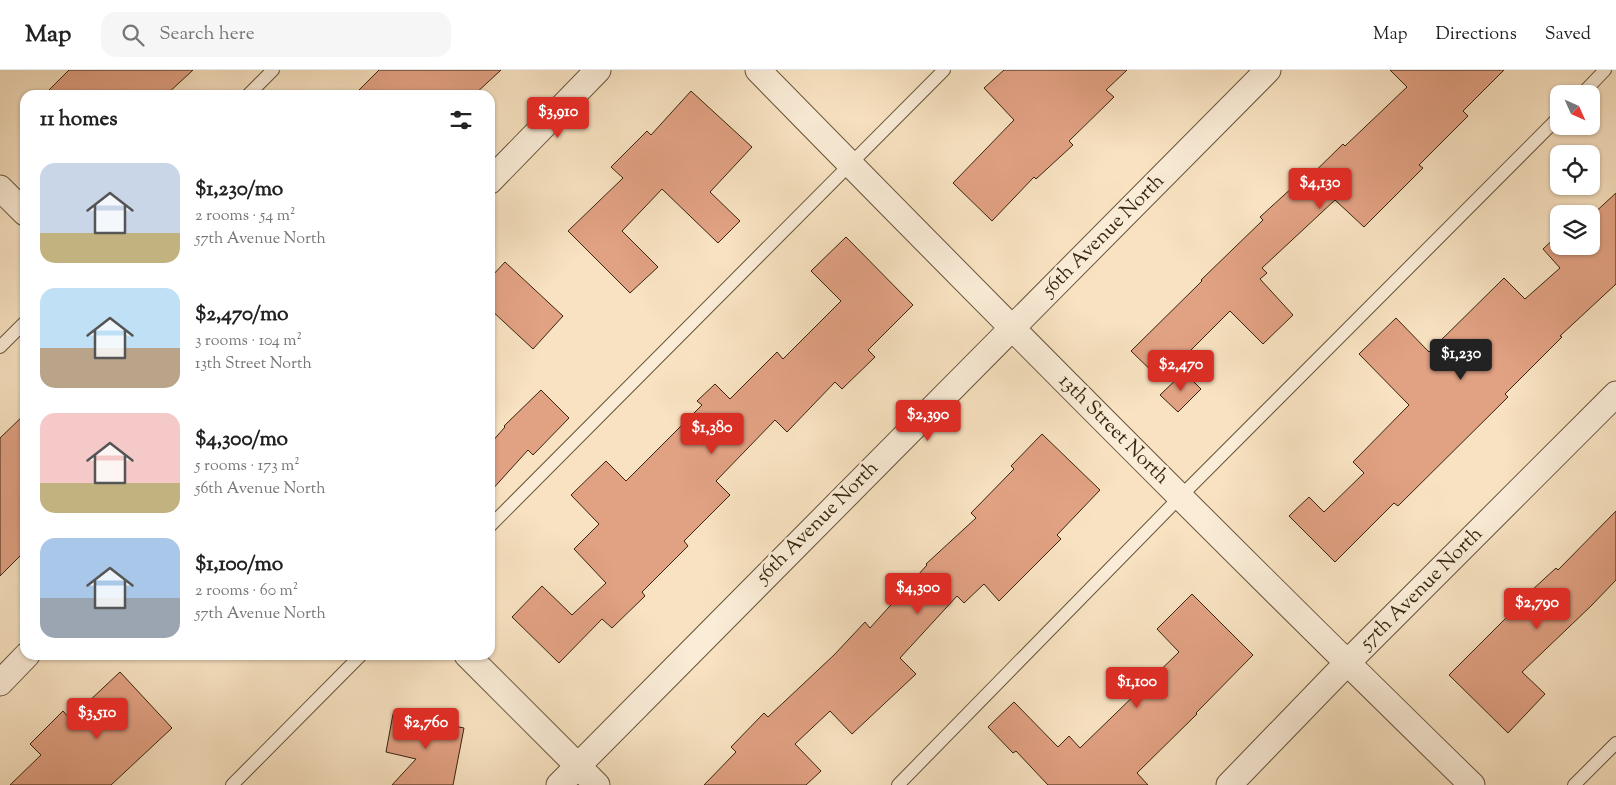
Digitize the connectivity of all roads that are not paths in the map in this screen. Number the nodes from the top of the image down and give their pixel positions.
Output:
1 (273, 70) edge
2 (598, 70) edge
3 (758, 70) edge
4 (944, 70) edge
5 (1268, 70) edge
6 (1605, 70) edge
7 (1591, 85) edge
8 (253, 90) edge
9 (1550, 126) edge
10 (851, 165) junction
11 (495, 176) edge
12 (0, 188) edge
13 (20, 208) edge
14 (20, 327) edge
15 (1012, 329) junction
16 (0, 347) edge
17 (1616, 394) edge
18 (1180, 497) junction
19 (495, 521) edge
20 (23, 660) edge
21 (356, 660) edge
22 (472, 660) edge
23 (1347, 663) junction
24 (0, 683) edge
25 (1616, 743) edge
26 (577, 765) junction
27 (232, 785) edge
28 (558, 785) edge
29 (597, 785) edge
30 (898, 785) edge
31 (1229, 785) edge
32 (1472, 785) edge
33 (1574, 785) edge

1 - 8 lane
2 - 11 street
3 - 10 street, 13th Street North
4 - 10 lane
5 - 15 street, 56th Avenue North
6 - 7 lane
9 - 18 lane
10 - 15 street, 13th Street North
10 - 19 lane
12 - 13 street
14 - 16 lane
15 - 18 street, 13th Street North
15 - 26 street, 56th Avenue North
17 - 23 street, 57th Avenue North
18 - 23 street, 13th Street North
18 - 30 lane
20 - 24 street
21 - 27 lane
22 - 26 street
23 - 31 street, 57th Avenue North
23 - 32 street, 13th Street North
25 - 33 lane
26 - 28 street, 56th Avenue North
26 - 29 street

